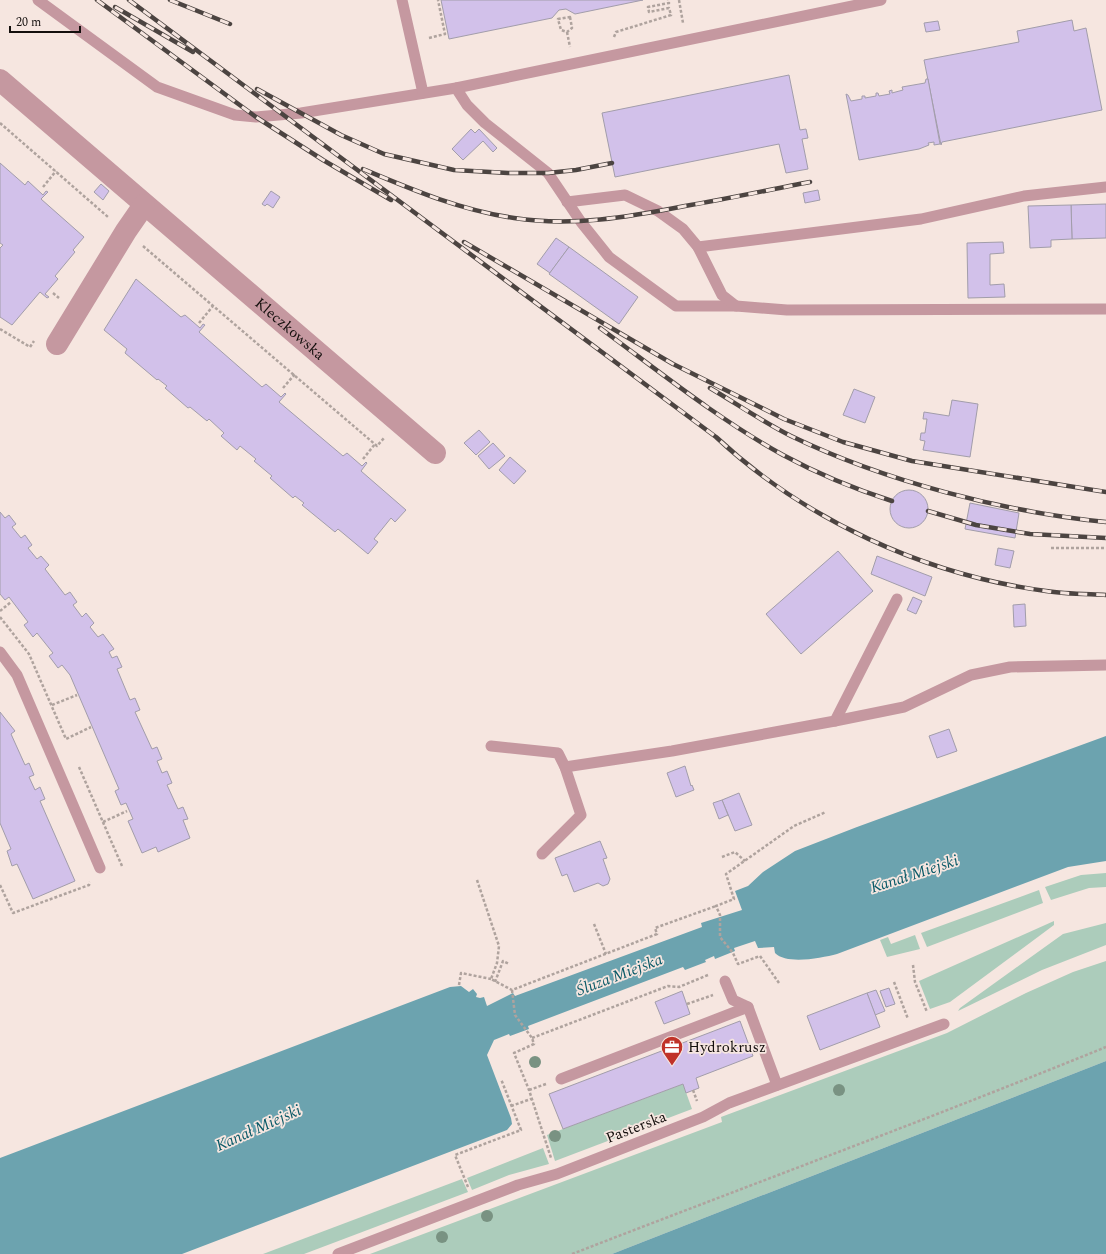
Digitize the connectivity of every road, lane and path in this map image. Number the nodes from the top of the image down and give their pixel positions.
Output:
1 (38, 0) edge
2 (402, 0) edge
3 (438, 0) edge
4 (668, 0) edge
5 (679, 0) edge
6 (881, 0) edge
7 (680, 5) dead end
8 (570, 17) joint
9 (431, 37) dead end
10 (608, 56) junction
11 (0, 80) edge
12 (456, 88) junction
13 (423, 93) junction
14 (0, 123) edge
15 (56, 171) junction
16 (1106, 186) edge
17 (43, 187) dead end
18 (568, 202) junction
19 (144, 205) junction
20 (126, 231) junction
21 (698, 246) junction
22 (213, 306) junction
23 (736, 306) junction
24 (1104, 310) edge
25 (199, 323) dead end
26 (0, 329) edge
27 (36, 338) dead end
28 (57, 344) dead end
29 (295, 374) junction
30 (283, 388) dead end
31 (399, 422) junction
32 (375, 444) junction
33 (435, 453) dead end
34 (363, 459) dead end
35 (1051, 548) dead end
36 (1106, 548) edge
37 (897, 599) dead end
38 (11, 602) dead end
39 (0, 611) edge
40 (0, 617) edge
41 (0, 652) edge
42 (1106, 665) edge
43 (77, 695) dead end
44 (52, 705) junction
45 (834, 721) junction
46 (91, 727) dead end
47 (491, 746) dead end
48 (565, 766) junction
49 (79, 767) dead end
50 (127, 811) dead end
51 (826, 812) dead end
52 (103, 822) junction
53 (542, 854) dead end
54 (722, 857) dead end
55 (745, 861) junction
56 (122, 866) dead end
57 (100, 868) dead end
58 (477, 880) dead end
59 (0, 885) edge
60 (89, 885) dead end
61 (716, 906) junction
62 (594, 924) dead end
63 (606, 954) junction
64 (509, 964) dead end
65 (913, 966) dead end
66 (491, 979) junction
67 (725, 981) dead end
68 (495, 982) junction
69 (691, 982) dead end
70 (894, 982) dead end
71 (779, 983) dead end
72 (460, 985) dead end
73 (512, 990) junction
74 (704, 998) dead end
75 (687, 1004) dead end
76 (748, 1007) junction
77 (927, 1010) dead end
78 (944, 1024) dead end
79 (914, 1034) junction
80 (532, 1038) junction
81 (1106, 1047) edge
82 (501, 1079) dead end
83 (561, 1079) dead end
84 (777, 1085) junction
85 (538, 1087) dead end
86 (529, 1090) junction
87 (693, 1090) dead end
88 (694, 1094) dead end
89 (531, 1099) junction
90 (511, 1106) junction
91 (544, 1141) dead end
92 (465, 1178) dead end
93 (338, 1254) edge
94 (572, 1254) edge

1 - 13 lane
2 - 13 lane
3 - 9 path
4 - 10 path
5 - 7 path
6 - 10 lane
8 - 8 path
10 - 12 lane
11 - 19 street, Kleczkowska
12 - 13 lane
12 - 18 lane
14 - 15 path
15 - 17 path
15 - 20 path
16 - 21 lane
18 - 21 lane
18 - 23 lane
19 - 20 street
19 - 31 street, Kleczkowska
20 - 22 path
20 - 28 street
21 - 23 lane
22 - 25 path
22 - 29 path
23 - 24 lane
26 - 27 path
29 - 30 path
29 - 32 path
31 - 32 path
31 - 33 street, Kleczkowska
32 - 34 path
35 - 36 path
37 - 45 lane
38 - 39 path
40 - 44 path
41 - 57 lane
42 - 45 lane
43 - 44 path
44 - 46 path
45 - 48 lane
47 - 48 lane
48 - 53 lane
49 - 52 path
50 - 52 path
51 - 55 path
52 - 56 path
54 - 55 path
55 - 61 path
58 - 66 path
59 - 60 path
61 - 63 path
61 - 71 path
62 - 63 path
63 - 73 path
64 - 68 path
65 - 77 path
66 - 68 path
66 - 72 path
67 - 76 lane
68 - 73 path
69 - 80 path
70 - 79 path
73 - 80 path
74 - 75 path
76 - 83 lane
76 - 84 lane
78 - 79 lane, Pasterska
79 - 84 lane, Pasterska
80 - 86 path
81 - 94 path
82 - 90 path
84 - 93 lane, Pasterska
85 - 86 path
86 - 89 path
87 - 88 path
89 - 90 path
89 - 91 path
90 - 92 path

